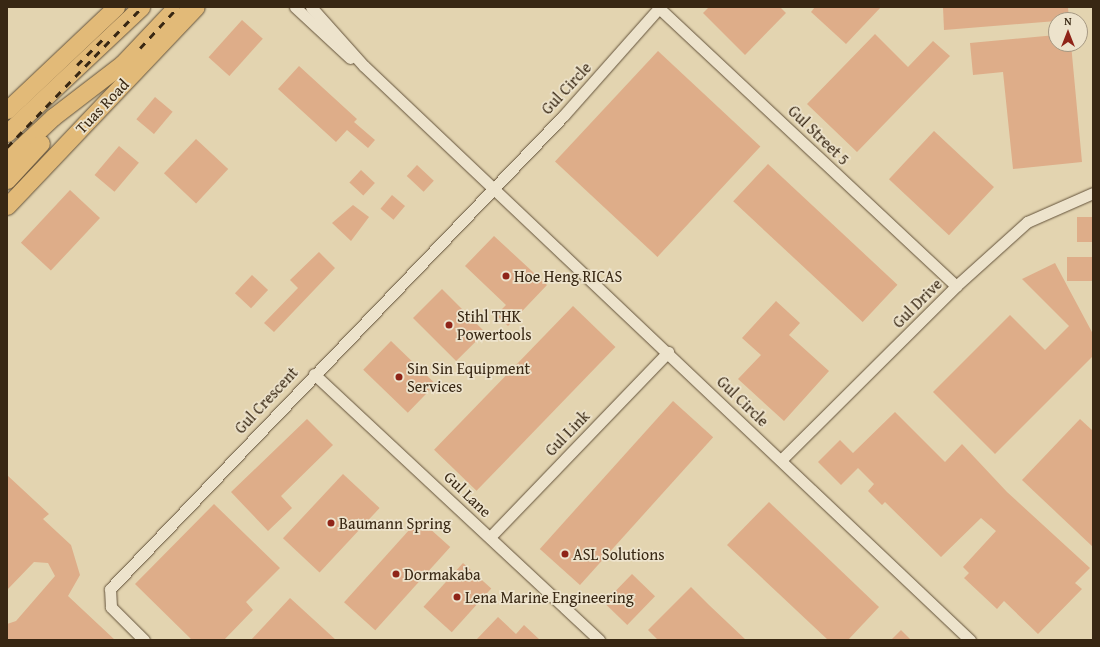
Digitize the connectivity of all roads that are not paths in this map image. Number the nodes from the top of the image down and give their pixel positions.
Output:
1 (116, 7) edge
2 (141, 7) edge
3 (176, 7) edge
4 (196, 7) edge
5 (295, 7) edge
6 (311, 7) edge
7 (660, 7) edge
8 (364, 66) junction
9 (99, 79) junction
10 (7, 110) edge
11 (88, 120) junction
12 (7, 133) edge
13 (7, 160) edge
14 (7, 180) edge
15 (492, 187) junction
16 (7, 193) edge
17 (1093, 193) edge
18 (7, 206) edge
19 (956, 286) junction
20 (668, 352) junction
21 (314, 374) junction
22 (781, 460) junction
23 (490, 537) junction
24 (144, 640) edge
25 (599, 640) edge
26 (970, 640) edge

1 - 10 main road
2 - 12 main road
3 - 9 main road, Tuas Road
4 - 11 main road, Tuas Road
5 - 8 street, Gul Circle
6 - 8 street, Gul Circle
7 - 15 street, Gul Circle
7 - 19 street, Gul Street 5
8 - 15 street, Gul Circle
9 - 13 main road, Tuas Road
9 - 14 main road, Tuas Road
11 - 16 main road
11 - 18 main road, Tuas Road
15 - 20 street, Gul Circle
15 - 21 street, Gul Crescent
17 - 19 street, Gul Drive
19 - 22 street, Gul Drive
20 - 22 street, Gul Circle
20 - 23 street, Gul Link
21 - 23 street, Gul Lane
21 - 24 street, Gul Crescent
22 - 26 street, Gul Circle
23 - 25 street, Gul Lane

